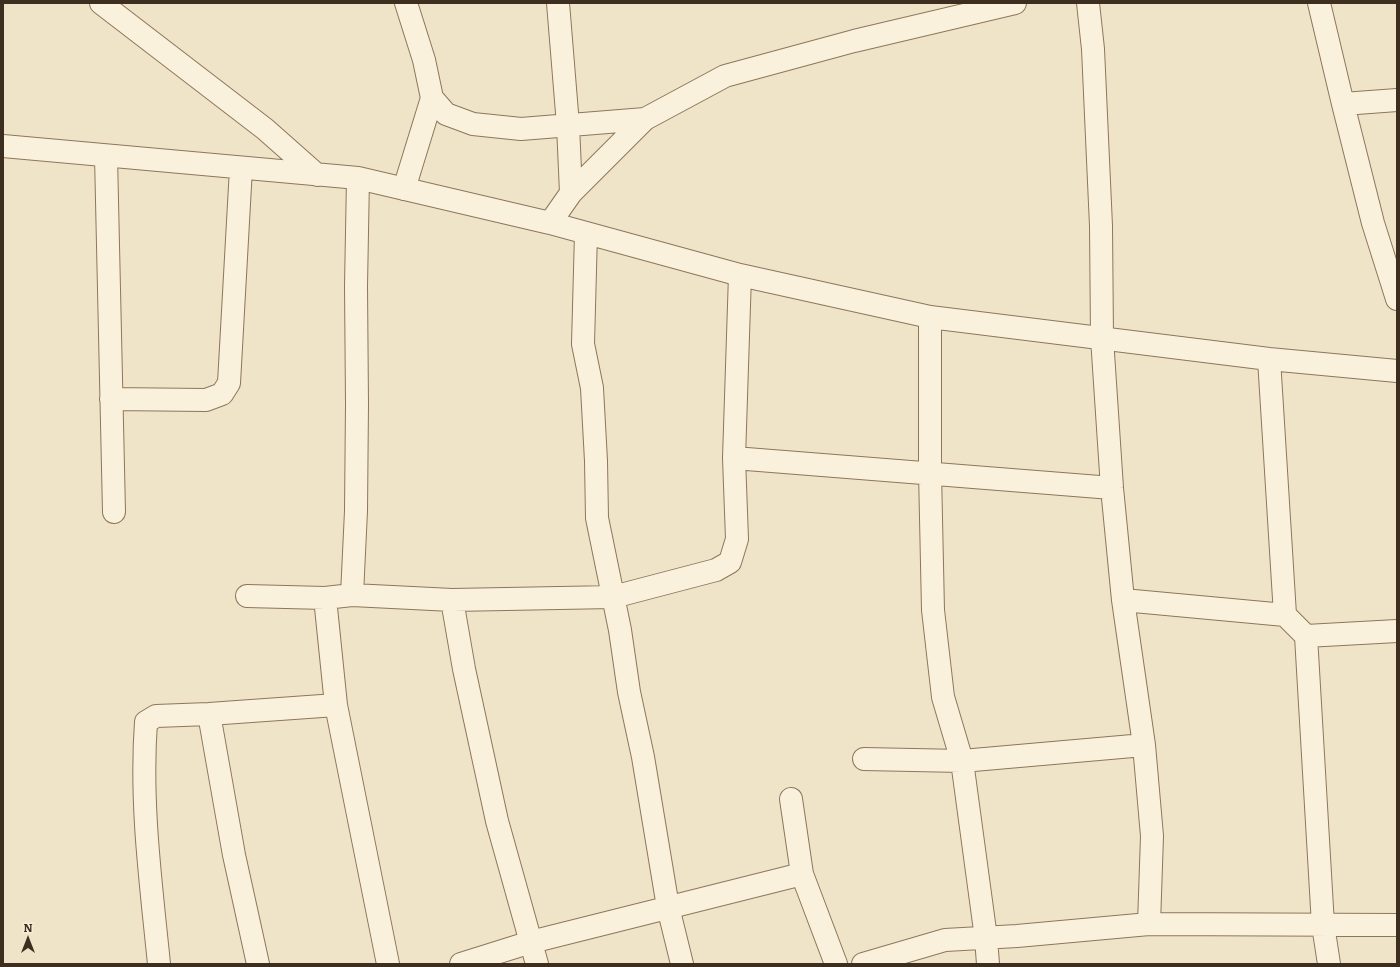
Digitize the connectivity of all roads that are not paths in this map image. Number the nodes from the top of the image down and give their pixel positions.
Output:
1 (101, 3) edge
2 (406, 3) edge
3 (558, 3) edge
4 (1015, 3) edge
5 (1088, 3) edge
6 (1319, 3) edge
7 (432, 98) junction
8 (1397, 100) edge
9 (1343, 104) junction
10 (645, 119) junction
11 (568, 125) junction
12 (3, 146) edge
13 (106, 156) junction
14 (241, 168) junction
15 (317, 175) junction
16 (358, 178) junction
17 (404, 189) junction
18 (571, 193) junction
19 (550, 223) junction
20 (586, 233) junction
21 (1390, 253) edge
22 (740, 275) junction
23 (1397, 299) edge
24 (930, 317) junction
25 (1102, 338) junction
26 (1268, 359) junction
27 (1397, 371) edge
28 (111, 399) junction
29 (734, 458) junction
30 (930, 472) junction
31 (1112, 488) junction
32 (114, 512) dead end
33 (352, 595) junction
34 (247, 596) dead end
35 (613, 597) junction
36 (325, 598) junction
37 (452, 600) junction
38 (1123, 600) junction
39 (1285, 615) junction
40 (1397, 631) edge
41 (1306, 636) junction
42 (336, 705) junction
43 (209, 714) junction
44 (1144, 745) junction
45 (864, 759) dead end
46 (962, 761) junction
47 (791, 799) dead end
48 (802, 874) junction
49 (668, 907) junction
50 (1149, 924) junction
51 (1323, 925) junction
52 (1397, 925) edge
53 (986, 938) junction
54 (531, 942) junction
55 (159, 964) edge
56 (258, 964) edge
57 (388, 964) edge
58 (461, 964) edge
59 (537, 964) edge
60 (682, 964) edge
61 (836, 964) edge
62 (863, 964) edge
63 (988, 964) edge
64 (1329, 964) edge

1 - 15 street
2 - 7 street
3 - 11 street
4 - 10 street
5 - 25 street
6 - 9 street
7 - 11 street
7 - 17 street
8 - 9 street
9 - 21 street
10 - 11 street
10 - 18 street
11 - 18 street
12 - 13 street
13 - 14 street
13 - 28 street
14 - 15 street
14 - 28 street
15 - 16 street
16 - 17 street
16 - 33 street
17 - 19 street
18 - 19 street
19 - 20 street
20 - 22 street
20 - 35 street
21 - 23 street
22 - 24 street
22 - 29 street
24 - 25 street
24 - 30 street
25 - 26 street
25 - 31 street
26 - 27 street
26 - 39 street
28 - 32 street
29 - 30 street
29 - 35 street
30 - 31 street
30 - 46 street
31 - 38 street
33 - 36 street
33 - 37 street
34 - 36 street
35 - 37 street
35 - 49 street
36 - 42 street
37 - 54 street
38 - 39 street
38 - 44 street
39 - 41 street
40 - 41 street
41 - 51 street
42 - 43 street
42 - 57 street
43 - 55 street
43 - 56 street
44 - 46 street
44 - 50 street
45 - 46 street
46 - 53 street
47 - 48 street
48 - 49 street
48 - 61 street
49 - 54 street
49 - 60 street
50 - 51 street
50 - 53 street
51 - 52 street
51 - 64 street
53 - 62 street
53 - 63 street
54 - 58 street
54 - 59 street

